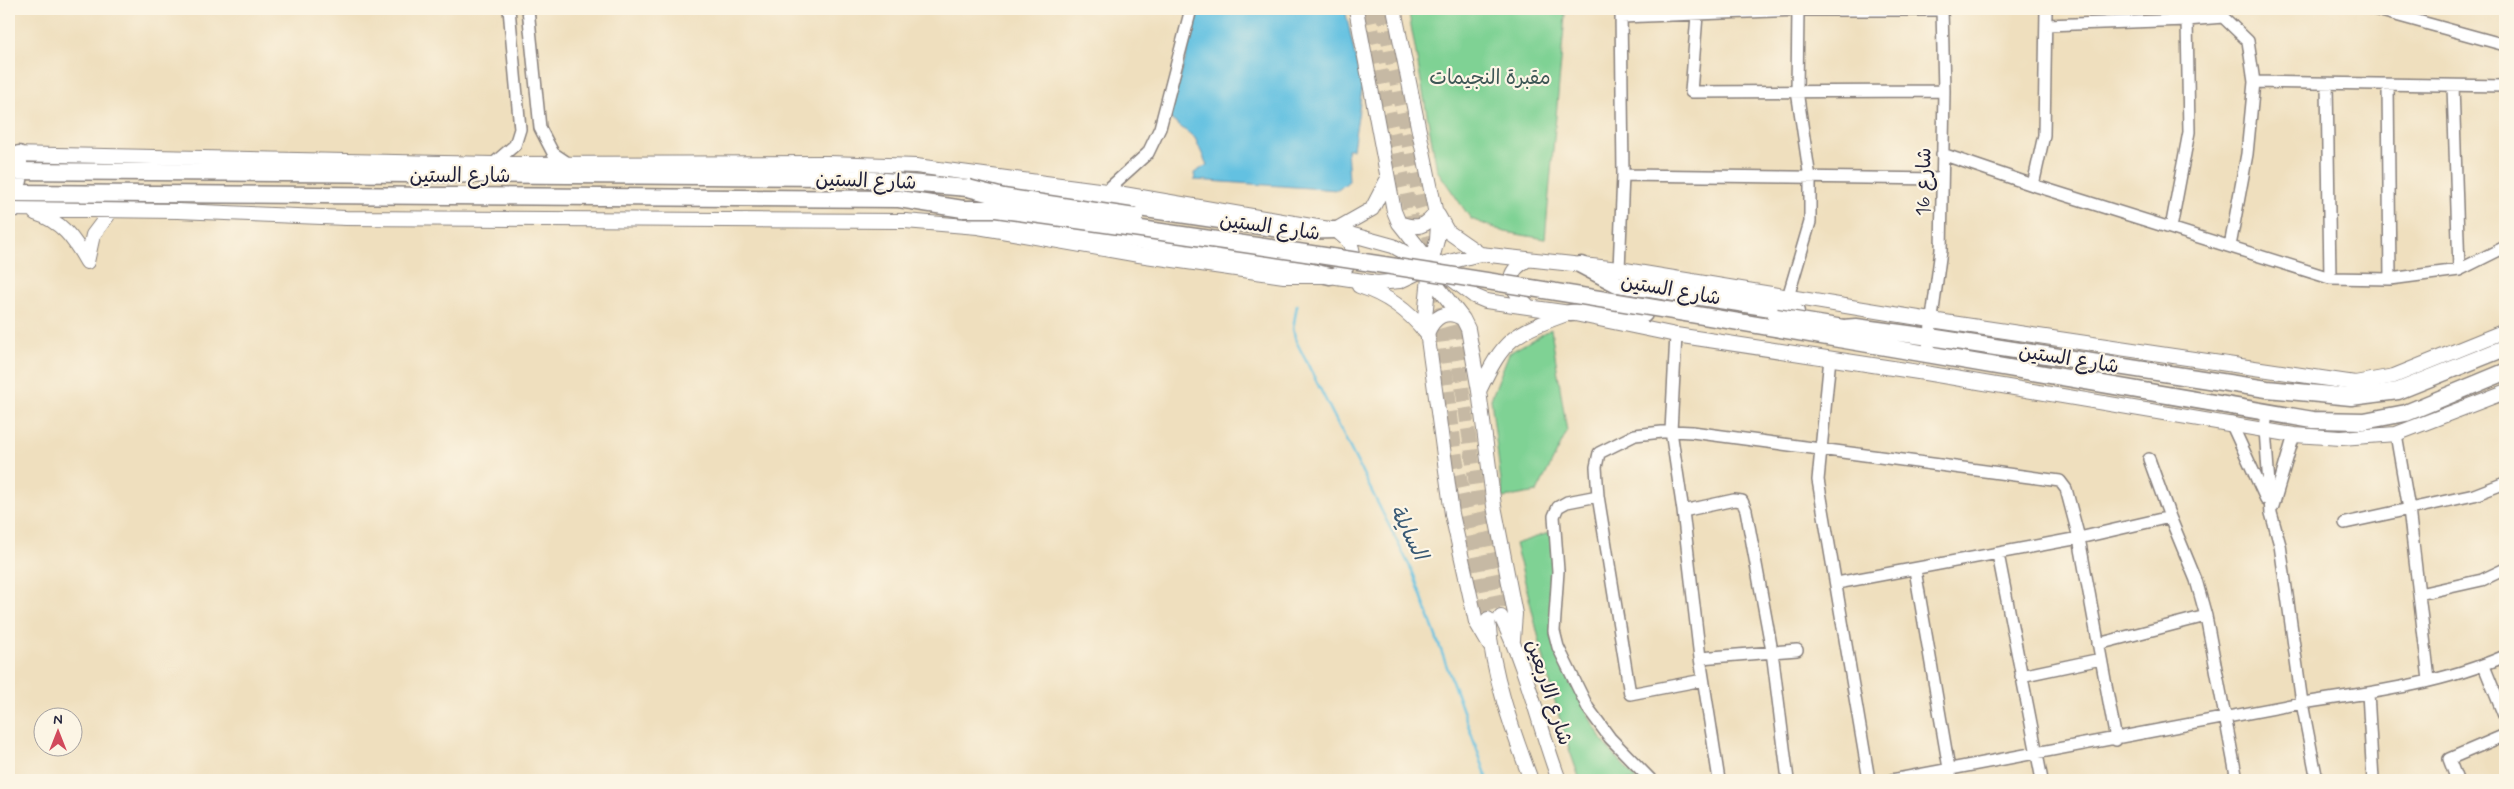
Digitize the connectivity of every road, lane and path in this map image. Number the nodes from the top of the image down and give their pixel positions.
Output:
1 (509, 9) edge
2 (528, 9) edge
3 (1356, 9) edge
4 (1394, 9) edge
5 (1942, 9) edge
6 (2046, 9) edge
7 (2374, 9) edge
8 (1190, 10) edge
9 (1798, 10) edge
10 (1621, 13) edge
11 (2225, 13) edge
12 (1697, 14) junction
13 (2187, 20) junction
14 (2046, 25) junction
15 (2505, 45) edge
16 (2254, 82) junction
17 (2327, 84) junction
18 (2388, 86) junction
19 (2453, 86) junction
20 (2505, 86) edge
21 (1797, 91) junction
22 (1944, 91) junction
23 (14, 154) edge
24 (1942, 154) junction
25 (568, 163) junction
26 (493, 164) junction
27 (14, 171) edge
28 (1623, 176) junction
29 (1810, 178) junction
30 (1941, 179) junction
31 (1387, 180) junction
32 (2033, 185) junction
33 (968, 188) junction
34 (1106, 191) junction
35 (15, 201) edge
36 (962, 209) junction
37 (111, 211) junction
38 (1436, 212) junction
39 (1399, 223) junction
40 (2172, 228) junction
41 (1336, 230) junction
42 (2230, 246) junction
43 (2505, 247) edge
44 (1480, 254) junction
45 (1527, 260) junction
46 (1581, 265) junction
47 (1430, 266) junction
48 (1619, 269) junction
49 (2459, 270) junction
50 (1330, 276) junction
51 (2330, 278) junction
52 (2390, 279) junction
53 (1788, 296) junction
54 (1528, 306) junction
55 (1570, 313) junction
56 (1463, 319) junction
57 (1931, 320) junction
58 (2505, 331) edge
59 (1427, 334) junction
60 (1847, 334) junction
61 (1676, 335) junction
62 (1930, 337) junction
63 (2505, 348) edge
64 (1927, 356) junction
65 (1830, 358) junction
66 (2505, 372) edge
67 (1479, 391) junction
68 (2505, 392) edge
69 (2267, 412) junction
70 (2231, 424) junction
71 (2265, 429) junction
72 (1671, 431) junction
73 (2396, 434) junction
74 (2294, 435) junction
75 (1819, 449) junction
76 (2149, 459) dead end
77 (2505, 483) edge
78 (1598, 496) junction
79 (2409, 508) junction
80 (1683, 511) junction
81 (2271, 512) junction
82 (2170, 517) junction
83 (2345, 522) dead end
84 (2079, 538) junction
85 (1998, 554) junction
86 (2505, 569) edge
87 (1915, 570) junction
88 (1836, 583) junction
89 (2419, 594) junction
90 (2206, 616) junction
91 (1513, 640) junction
92 (2098, 644) junction
93 (1490, 646) junction
94 (1797, 650) dead end
95 (1772, 652) junction
96 (2505, 656) edge
97 (1700, 658) junction
98 (2101, 659) junction
99 (2484, 666) junction
100 (2021, 676) junction
101 (1703, 680) junction
102 (2429, 680) junction
103 (2368, 693) junction
104 (2302, 703) junction
105 (2505, 718) edge
106 (2224, 719) junction
107 (2505, 734) edge
108 (2116, 740) junction
109 (2035, 753) junction
110 (1950, 775) edge
111 (1532, 780) edge
112 (1559, 780) edge
113 (1651, 780) edge
114 (1719, 780) edge
115 (1788, 780) edge
116 (1869, 780) edge
117 (1892, 780) edge
118 (2042, 780) edge
119 (2237, 780) edge
120 (2317, 780) edge
121 (2373, 780) edge
122 (2456, 780) edge

1 - 26 street
2 - 25 street
3 - 31 main road
4 - 38 main road
5 - 9 street
5 - 22 street, شارع 16
6 - 14 street
7 - 15 street
8 - 34 street
9 - 12 street
9 - 21 street
10 - 12 street
10 - 28 street
11 - 13 street
11 - 16 street
12 - 21 street
13 - 14 street
13 - 40 street
14 - 32 street
16 - 17 street
16 - 42 street
17 - 18 street
17 - 51 street
18 - 19 street
18 - 52 street
19 - 20 street
19 - 49 street
21 - 22 street
21 - 29 street
22 - 24 street, شارع 16
23 - 26 main road, شارع الستين
23 - 27 highway
24 - 30 street, شارع 16
24 - 32 street
25 - 26 main road, شارع الستين
25 - 34 main road, شارع الستين
27 - 33 highway, شارع الستين
27 - 35 highway
28 - 29 street
28 - 48 street
29 - 30 street
29 - 53 street
30 - 57 street, شارع 16
31 - 39 main road
31 - 41 main road
32 - 40 street
33 - 41 highway
33 - 60 highway, شارع الستين, bridge
34 - 41 main road, شارع الستين
35 - 36 highway, شارع الستين
35 - 37 main road, شارع الستين
35 - 37 main road
36 - 50 highway
36 - 60 highway, شارع الستين, bridge
37 - 50 main road, شارع الستين
38 - 39 main road
38 - 44 main road
38 - 47 main road
39 - 47 main road
40 - 42 street
41 - 47 main road, شارع الستين
41 - 50 main road
42 - 51 street
43 - 49 street
44 - 45 main road, شارع الستين
44 - 47 main road
45 - 46 main road, شارع الستين
45 - 54 main road
46 - 48 main road, شارع الستين
46 - 60 highway
47 - 50 main road
47 - 54 main road, شارع الستين
47 - 56 main road
47 - 59 main road
48 - 53 main road, شارع الستين
49 - 52 street
50 - 59 main road
51 - 52 street
53 - 57 main road, شارع الستين
54 - 55 main road, شارع الستين
55 - 60 highway
55 - 61 main road, شارع الستين
55 - 67 main road
56 - 59 main road
56 - 67 main road
57 - 58 main road, شارع الستين
57 - 62 street, شارع 16
59 - 93 main road
60 - 62 highway, شارع الستين
60 - 64 highway, شارع الستين
61 - 65 main road, شارع الستين
61 - 72 street
62 - 63 highway, شارع الستين
62 - 64 street, شارع 16
64 - 69 highway, شارع الستين
65 - 70 main road, شارع الستين
65 - 75 street
66 - 69 highway, شارع الستين
67 - 91 main road
68 - 73 main road, شارع الستين
69 - 71 street
70 - 71 main road, شارع الستين
70 - 81 street
71 - 74 main road, شارع الستين
71 - 81 street
72 - 75 street
72 - 78 street
72 - 80 street
73 - 74 main road, شارع الستين
73 - 79 street
74 - 81 street
75 - 84 street
75 - 88 street
76 - 82 street
77 - 79 street
78 - 101 street
78 - 113 street
79 - 83 street
79 - 89 street
80 - 95 street
80 - 97 street
81 - 104 street
82 - 84 street
82 - 90 street
84 - 85 street
84 - 92 street
85 - 87 street
85 - 100 street
86 - 89 street
87 - 88 street
87 - 110 street
88 - 116 street
89 - 102 street
90 - 92 street
90 - 106 street
91 - 93 main road, شارع الاربعين
91 - 112 main road, شارع الاربعين
92 - 98 street
93 - 111 main road
94 - 95 street
95 - 97 street
95 - 115 street
96 - 99 street
97 - 101 street
98 - 100 street
98 - 108 street
99 - 102 street
99 - 105 street
100 - 109 street
101 - 114 street
102 - 103 street
103 - 104 street
103 - 121 street
104 - 106 street
104 - 120 street
106 - 108 street
106 - 119 street
107 - 122 street
108 - 109 street
109 - 110 street
109 - 118 street
110 - 117 street

